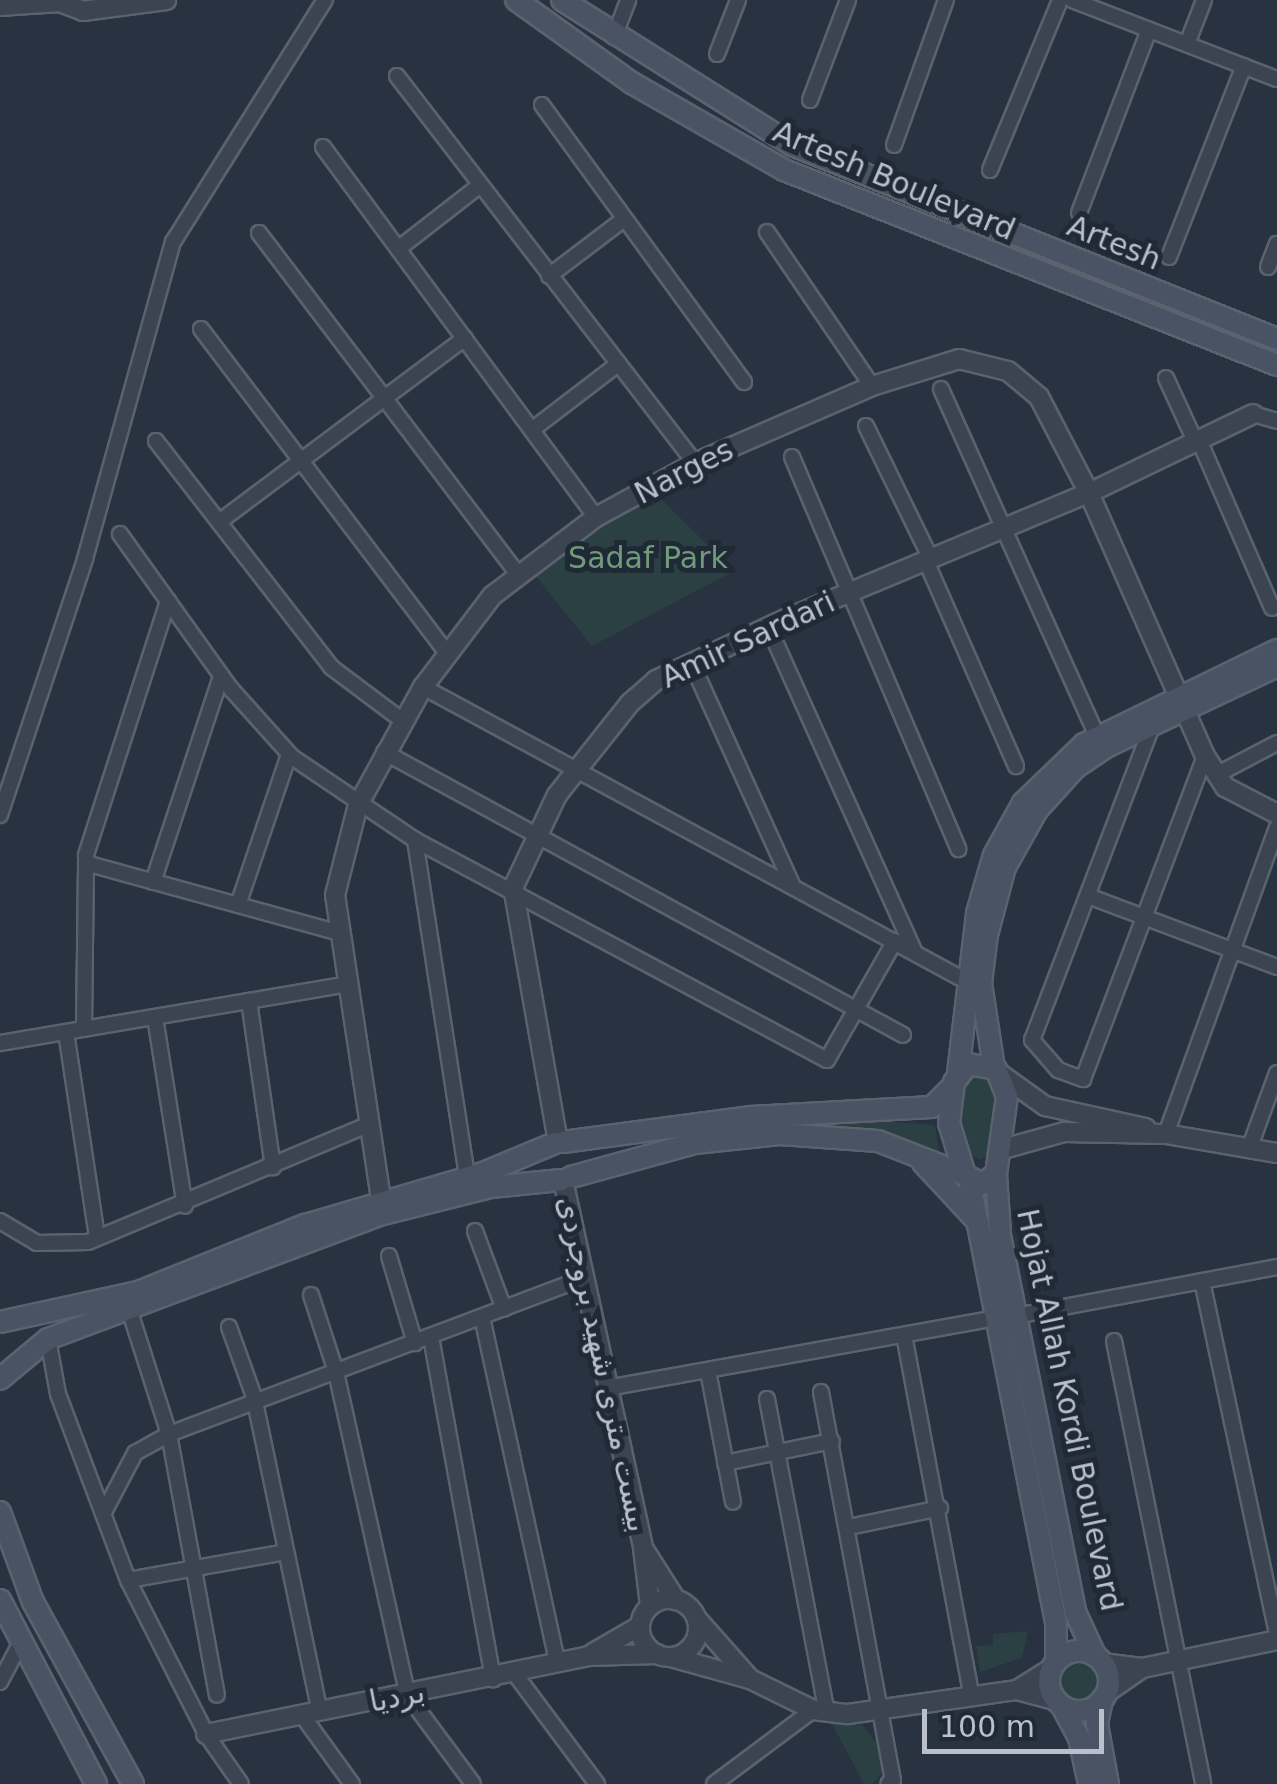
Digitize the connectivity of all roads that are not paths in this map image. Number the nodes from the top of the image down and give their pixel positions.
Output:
1 (166, 0) edge
2 (325, 0) edge
3 (516, 0) edge
4 (562, 0) edge
5 (628, 0) edge
6 (738, 0) edge
7 (848, 0) edge
8 (946, 0) edge
9 (1060, 0) edge
10 (1072, 0) edge
11 (1204, 0) edge
12 (61, 1) edge
13 (0, 6) edge
14 (1104, 6) edge
15 (1150, 30) junction
16 (614, 37) junction
17 (1187, 44) junction
18 (717, 54) dead end
19 (1244, 66) junction
20 (1275, 74) edge
21 (397, 76) dead end
22 (810, 100) dead end
23 (542, 105) dead end
24 (894, 145) dead end
25 (323, 147) dead end
26 (990, 170) dead end
27 (479, 186) junction
28 (1078, 213) dead end
29 (624, 219) junction
30 (768, 232) dead end
31 (259, 233) dead end
32 (1277, 244) edge
33 (398, 249) junction
34 (1169, 258) dead end
35 (1268, 267) dead end
36 (549, 276) junction
37 (201, 329) dead end
38 (465, 338) junction
39 (1277, 339) edge
40 (618, 364) junction
41 (1277, 365) edge
42 (1166, 378) dead end
43 (744, 382) dead end
44 (872, 386) junction
45 (941, 389) dead end
46 (384, 398) junction
47 (1253, 414) joint
48 (1277, 421) edge
49 (866, 426) dead end
50 (533, 430) junction
51 (1197, 440) junction
52 (156, 441) dead end
53 (792, 457) dead end
54 (301, 460) junction
55 (695, 462) junction
56 (1089, 492) junction
57 (596, 517) junction
58 (218, 522) junction
59 (1004, 529) junction
60 (120, 534) dead end
61 (928, 560) junction
62 (518, 573) junction
63 (848, 594) junction
64 (168, 600) junction
65 (1272, 608) dead end
66 (769, 628) junction
67 (445, 650) junction
68 (1277, 650) edge
69 (692, 664) junction
70 (1277, 666) edge
71 (221, 676) junction
72 (1223, 684) junction
73 (423, 687) junction
74 (1183, 703) junction
75 (403, 720) junction
76 (1152, 726) junction
77 (1097, 736) junction
78 (1277, 743) edge
79 (384, 752) junction
80 (289, 754) junction
81 (1205, 756) junction
82 (577, 766) junction
83 (1016, 766) dead end
84 (1216, 775) junction
85 (358, 805) junction
86 (1277, 814) edge
87 (0, 815) edge
88 (1277, 826) edge
89 (538, 832) junction
90 (415, 840) junction
91 (958, 848) dead end
92 (86, 863) junction
93 (153, 882) junction
94 (792, 884) junction
95 (513, 888) junction
96 (1088, 896) junction
97 (238, 905) junction
98 (1143, 916) junction
99 (336, 932) junction
100 (895, 940) junction
101 (1230, 949) junction
102 (914, 952) junction
103 (1277, 967) edge
104 (973, 982) junction
105 (344, 986) junction
106 (249, 1001) junction
107 (857, 1007) junction
108 (155, 1017) junction
109 (84, 1029) junction
110 (66, 1032) junction
111 (903, 1035) dead end
112 (0, 1043) edge
113 (997, 1070) junction
114 (1277, 1072) edge
115 (956, 1080) junction
116 (368, 1125) junction
117 (1166, 1134) junction
118 (558, 1143) junction
119 (1003, 1149) junction
120 (1249, 1149) junction
121 (1277, 1154) edge
122 (918, 1158) junction
123 (273, 1167) junction
124 (996, 1174) junction
125 (467, 1177) junction
126 (967, 1177) junction
127 (565, 1179) junction
128 (381, 1199) junction
129 (185, 1206) junction
130 (0, 1221) edge
131 (978, 1222) junction
132 (474, 1231) dead end
133 (98, 1238) junction
134 (389, 1256) dead end
135 (1277, 1267) edge
136 (583, 1278) junction
137 (1202, 1282) junction
138 (311, 1295) dead end
139 (504, 1309) junction
140 (130, 1312) junction
141 (482, 1317) junction
142 (1006, 1317) junction
143 (6, 1319) edge
144 (229, 1327) dead end
145 (904, 1335) junction
146 (430, 1336) junction
147 (48, 1339) junction
148 (1114, 1340) dead end
149 (414, 1342) junction
150 (20, 1357) junction
151 (708, 1371) junction
152 (336, 1372) junction
153 (0, 1379) edge
154 (607, 1388) junction
155 (821, 1392) dead end
156 (254, 1398) junction
157 (767, 1399) dead end
158 (170, 1434) junction
159 (832, 1441) junction
160 (777, 1451) junction
161 (725, 1463) junction
162 (732, 1502) dead end
163 (940, 1508) junction
164 (0, 1512) edge
165 (103, 1514) junction
166 (849, 1528) junction
167 (643, 1548) junction
168 (286, 1552) junction
169 (194, 1570) junction
170 (128, 1580) junction
171 (0, 1600) edge
172 (676, 1600) junction
173 (650, 1606) junction
174 (696, 1618) junction
175 (640, 1626) junction
176 (1277, 1637) edge
177 (20, 1644) junction
178 (588, 1656) junction
179 (664, 1656) junction
180 (1098, 1659) junction
181 (1177, 1661) junction
182 (557, 1662) junction
183 (1054, 1664) junction
184 (1142, 1668) junction
185 (515, 1674) junction
186 (493, 1679) junction
187 (750, 1679) junction
188 (0, 1682) edge
189 (1017, 1690) junction
190 (217, 1695) dead end
191 (408, 1696) junction
192 (1104, 1697) junction
193 (972, 1698) junction
194 (1058, 1703) junction
195 (820, 1712) junction
196 (881, 1713) junction
197 (311, 1714) junction
198 (206, 1734) junction
199 (96, 1784) edge
200 (133, 1784) edge
201 (241, 1784) edge
202 (352, 1784) edge
203 (474, 1784) edge
204 (597, 1784) edge
205 (714, 1784) edge
206 (888, 1784) edge
207 (1089, 1784) edge
208 (1108, 1784) edge
209 (1203, 1784) edge

1 - 12 street
2 - 87 street
3 - 41 main road, Artesh Boulevard
4 - 16 main road, Artesh
5 - 16 street
6 - 18 street
7 - 22 street
8 - 24 street
9 - 26 street
10 - 14 street
11 - 17 street
12 - 13 street
14 - 15 street
15 - 17 street
15 - 28 street
16 - 39 main road, Artesh
17 - 19 street
19 - 20 street
19 - 34 street
21 - 27 street
23 - 29 street
25 - 33 street
27 - 33 street
27 - 36 street
29 - 36 street
29 - 43 street
30 - 44 street
31 - 46 street
32 - 35 street
33 - 38 street
36 - 40 street
37 - 54 street
38 - 46 street
38 - 50 street
40 - 50 street
40 - 55 street
42 - 51 street
44 - 55 street, Narges
44 - 56 street, Narges
45 - 59 street
46 - 54 street
46 - 62 street
47 - 48 street
47 - 51 street, Amir Sardari
49 - 61 street
50 - 57 street
51 - 56 street, Amir Sardari
51 - 65 street
52 - 58 street
53 - 63 street
54 - 58 street
54 - 67 street
55 - 57 street, Narges
56 - 59 street, Amir Sardari
56 - 74 street, Narges
57 - 62 street, Narges
58 - 75 street
59 - 61 street, Amir Sardari
59 - 77 street
60 - 64 street
61 - 63 street, Amir Sardari
61 - 83 street
62 - 67 street, Narges
63 - 66 street, Amir Sardari
63 - 91 street
64 - 71 street
64 - 92 street
66 - 69 street, Amir Sardari
66 - 102 street
67 - 73 street, Narges
68 - 72 main road
69 - 82 street, Amir Sardari
69 - 94 street
70 - 72 main road
71 - 80 street
71 - 93 street
72 - 74 main road
73 - 75 street, Narges
73 - 82 street
74 - 76 main road
74 - 77 main road
74 - 81 street, Narges
75 - 79 street, Narges
76 - 96 street
76 - 104 main road
77 - 104 main road
78 - 84 street
79 - 85 street, Narges
79 - 89 street
80 - 85 street
80 - 97 street
81 - 84 street, Narges
81 - 98 street
82 - 89 street, Amir Sardari
82 - 94 street
84 - 86 street, Narges
85 - 90 street
85 - 99 street, Narges
88 - 101 street
89 - 95 street, Amir Sardari
89 - 107 street
90 - 95 street
90 - 125 street
92 - 93 street
92 - 109 street
93 - 97 street
94 - 100 street
95 - 107 street
95 - 118 street
96 - 98 street
96 - 98 street
97 - 99 street
98 - 101 street
99 - 105 street, Narges
100 - 102 street
100 - 107 street
101 - 103 street
101 - 117 street
102 - 104 street
104 - 113 main road
104 - 115 main road, Hojat Allah Kordi Boulevard
105 - 106 street
105 - 116 street, Narges
106 - 108 street
106 - 123 street
107 - 111 street
108 - 109 street
108 - 129 street
109 - 110 street
110 - 112 street
110 - 133 street
113 - 115 main road
113 - 117 street
113 - 119 main road
114 - 120 street
115 - 118 main road
115 - 126 main road, Hojat Allah Kordi Boulevard
116 - 123 street
116 - 128 street, Narges
117 - 119 street
117 - 120 street
118 - 125 main road
118 - 127 main road
118 - 127 main road
119 - 124 main road
120 - 121 street
122 - 126 main road
122 - 127 main road
122 - 131 main road
123 - 129 street
124 - 126 main road
124 - 142 main road, Hojat Allah Kordi Boulevard
125 - 128 main road
126 - 131 main road, Hojat Allah Kordi Boulevard
127 - 136 street, بیست متری شهید بروجردی
127 - 140 main road
128 - 143 main road
129 - 133 street
130 - 133 street
131 - 142 main road, Hojat Allah Kordi Boulevard
132 - 139 street
134 - 149 street
135 - 137 street
136 - 139 street
136 - 154 street, بیست متری شهید بروجردی
137 - 142 street
137 - 176 street
138 - 152 street
139 - 141 street
140 - 147 main road
140 - 158 street
141 - 146 street
141 - 182 street
142 - 145 street
142 - 180 main road, Hojat Allah Kordi Boulevard
142 - 183 main road, Hojat Allah Kordi Boulevard
143 - 150 main road
144 - 156 street
145 - 151 street
145 - 163 street
146 - 149 street
146 - 186 street
147 - 150 main road
147 - 165 street
148 - 181 street
149 - 152 street
150 - 153 main road
151 - 154 street
151 - 161 street
152 - 156 street
152 - 191 street
154 - 167 street, بیست متری شهید بروجردی
155 - 159 street
156 - 158 street
156 - 168 street
157 - 160 street
158 - 165 street
158 - 169 street
159 - 160 street
159 - 166 street
160 - 161 street
160 - 195 street
161 - 162 street
163 - 166 street
163 - 193 street
164 - 200 main road
165 - 170 street
166 - 196 street
167 - 172 street, بیست متری شهید بروجردی
167 - 173 street, بیست متری شهید بروجردی
168 - 169 street
168 - 197 street
169 - 170 street
169 - 190 street
170 - 198 street
171 - 177 main road
172 - 173 street
172 - 174 street
173 - 175 street
174 - 179 street
174 - 187 street
175 - 178 street
175 - 179 street
176 - 181 street
177 - 188 street
177 - 199 main road
178 - 179 street
178 - 182 street, بردیا
179 - 187 street
180 - 183 main road
180 - 184 street
180 - 192 main road
181 - 184 street
181 - 209 street
182 - 185 street, بردیا
183 - 189 street
183 - 194 main road
184 - 192 street
185 - 186 street, بردیا
185 - 204 street
186 - 191 street, بردیا
187 - 195 street
189 - 193 street
189 - 194 street
191 - 197 street, بردیا
191 - 203 street
192 - 194 main road
192 - 208 main road
193 - 196 street
194 - 207 main road
195 - 196 street
195 - 205 street
196 - 206 street
197 - 198 street, بردیا
197 - 202 street
198 - 201 street

